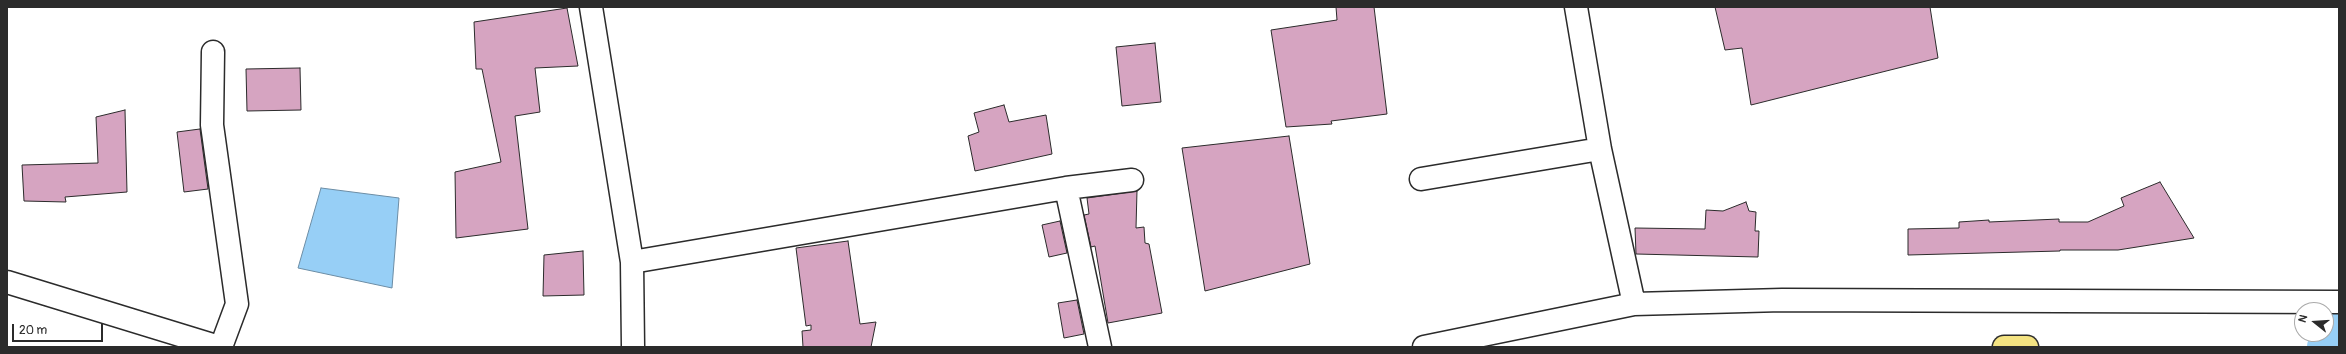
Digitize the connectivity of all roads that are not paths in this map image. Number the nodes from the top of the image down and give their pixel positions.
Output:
1 (591, 7) edge
2 (1576, 7) edge
3 (213, 52) dead end
4 (1600, 150) junction
5 (1132, 180) dead end
6 (1421, 180) dead end
7 (1066, 188) junction
8 (632, 262) junction
9 (7, 282) edge
10 (2339, 302) edge
11 (1634, 304) junction
12 (220, 347) edge
13 (633, 347) edge
14 (1100, 347) edge
15 (1424, 347) edge
16 (2004, 347) edge
17 (2026, 347) edge

1 - 8 street
2 - 4 street
3 - 12 street
4 - 6 street
4 - 11 street
5 - 7 street
7 - 8 street
7 - 14 street
8 - 13 street
9 - 12 street
10 - 11 street
11 - 15 street
16 - 17 highway

